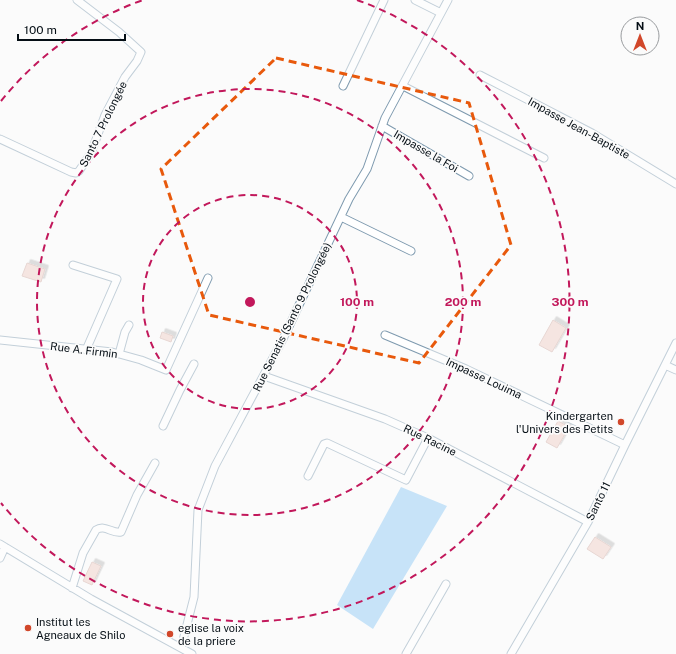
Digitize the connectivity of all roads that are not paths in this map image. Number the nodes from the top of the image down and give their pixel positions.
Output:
1 (77, 0) edge
2 (384, 0) edge
3 (415, 0) edge
4 (448, 0) edge
5 (441, 13) junction
6 (480, 75) dead end
7 (343, 86) dead end
8 (403, 86) junction
9 (382, 126) junction
10 (0, 139) edge
11 (544, 158) dead end
12 (469, 176) dead end
13 (676, 184) edge
14 (341, 217) junction
15 (411, 251) dead end
16 (73, 265) dead end
17 (208, 278) dead end
18 (129, 325) dead end
19 (385, 335) dead end
20 (0, 340) edge
21 (676, 343) edge
22 (86, 350) junction
23 (119, 354) junction
24 (194, 364) dead end
25 (665, 365) junction
26 (676, 370) edge
27 (264, 376) junction
28 (164, 426) dead end
29 (428, 438) junction
30 (625, 445) junction
31 (155, 463) dead end
32 (308, 476) dead end
33 (588, 522) junction
34 (2, 545) edge
35 (0, 558) edge
36 (446, 584) dead end
37 (72, 588) junction
38 (182, 648) junction
39 (192, 654) edge
40 (406, 654) edge
41 (511, 654) edge

1 - 10 street, Santo 7 Prolongée
2 - 7 street
3 - 5 street
4 - 5 street, Rue Senatis (Santo 9 Prolongée)
5 - 8 street, Rue Senatis (Santo 9 Prolongée)
6 - 13 street, Impasse Jean-Baptiste
8 - 9 street, Rue Senatis (Santo 9 Prolongée)
8 - 11 street
9 - 12 street, Impasse la Foi
9 - 14 street, Rue Senatis (Santo 9 Prolongée)
14 - 15 street
14 - 27 street, Rue Senatis (Santo 9 Prolongée)
16 - 22 street
17 - 23 street, Rue A. Firmin
18 - 23 street
19 - 30 street, Impasse Louima
20 - 22 street, Rue A. Firmin
21 - 25 street, Santo 11
22 - 23 street, Rue A. Firmin
24 - 28 street
25 - 26 street
25 - 30 street, Santo 11
27 - 29 street, Rue Racine
27 - 38 street, Rue Senatis (Santo 9 Prolongée)
29 - 32 street
29 - 33 street, Rue Racine
30 - 33 street, Santo 11
31 - 37 street
33 - 41 street, Santo 11
34 - 35 street
34 - 37 street
36 - 40 street
37 - 38 street
38 - 39 street

